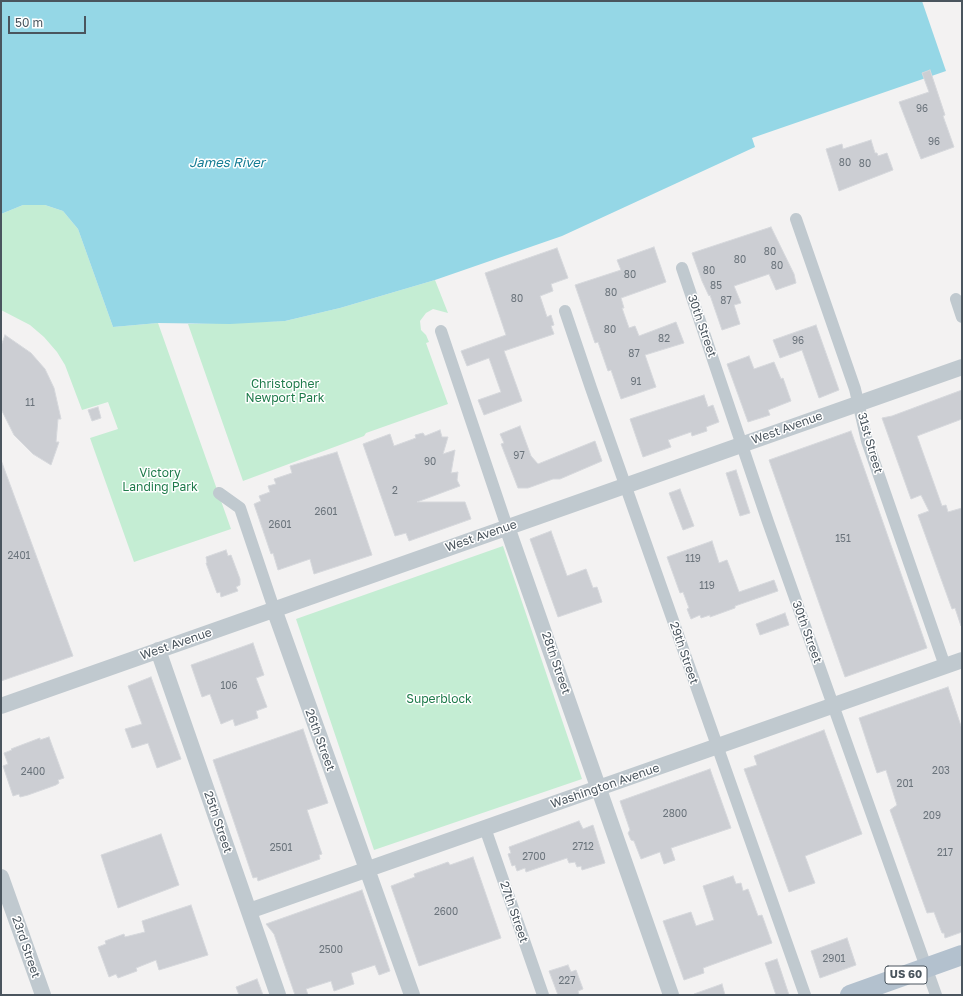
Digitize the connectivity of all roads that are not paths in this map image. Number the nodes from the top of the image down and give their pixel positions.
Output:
1 (796, 219) dead end
2 (682, 268) dead end
3 (956, 299) dead end
4 (565, 311) dead end
5 (962, 317) edge
6 (441, 332) dead end
7 (962, 367) edge
8 (858, 403) junction
9 (742, 445) junction
10 (625, 486) junction
11 (219, 493) dead end
12 (507, 527) junction
13 (274, 609) junction
14 (158, 650) junction
15 (962, 660) edge
16 (945, 666) junction
17 (833, 705) junction
18 (1, 706) edge
19 (717, 746) junction
20 (599, 788) junction
21 (485, 828) junction
22 (367, 870) junction
23 (1, 877) edge
24 (249, 911) junction
25 (962, 955) edge
26 (926, 968) junction
27 (43, 995) edge
28 (278, 995) edge
29 (412, 995) edge
30 (543, 995) edge
31 (671, 995) edge
32 (804, 995) edge
33 (850, 995) edge
34 (936, 995) edge

1 - 8 street, 31st Street
2 - 9 street, 30th Street
3 - 5 street
4 - 10 street, 29th Street
6 - 12 street, 28th Street
7 - 8 street, West Avenue
8 - 9 street, West Avenue
8 - 16 street, 31st Street
9 - 10 street, West Avenue
9 - 17 street, 30th Street
10 - 12 street, West Avenue
10 - 19 street, 29th Street
11 - 13 street, 26th Street
12 - 13 street, West Avenue
12 - 20 street, 28th Street
13 - 14 street, West Avenue
13 - 22 street, 26th Street
14 - 18 street, West Avenue
14 - 24 street, 25th Street
15 - 16 street, Washington Avenue
16 - 17 street, Washington Avenue
17 - 19 street, Washington Avenue
17 - 26 street, 30th Street
19 - 20 street, Washington Avenue
19 - 32 street, 29th Street
20 - 21 street, Washington Avenue
20 - 31 street, 28th Street
21 - 22 street, Washington Avenue
21 - 30 street, 27th Street
22 - 24 street, Washington Avenue
22 - 29 street, 26th Street
23 - 27 street, 23rd Street
24 - 28 street, 25th Street
25 - 26 main road, US 60
26 - 33 main road, US 60
26 - 34 street, 30th Street

